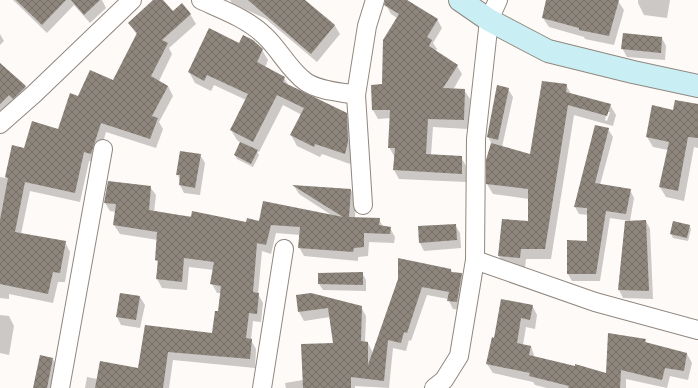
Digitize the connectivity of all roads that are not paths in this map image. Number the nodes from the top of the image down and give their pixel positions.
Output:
1 (132, 0) edge
2 (201, 0) edge
3 (375, 0) edge
4 (460, 0) edge
5 (498, 0) edge
6 (489, 20) junction
7 (698, 86) edge
8 (356, 95) junction
9 (0, 124) edge
10 (103, 149) dead end
11 (363, 205) dead end
12 (284, 249) dead end
13 (475, 260) junction
14 (698, 330) edge
15 (60, 388) edge
16 (262, 388) edge
17 (434, 388) edge

1 - 9 street
2 - 8 street
3 - 8 street
4 - 6 street
5 - 6 street
6 - 7 street
6 - 13 street
8 - 11 street
10 - 15 street
12 - 16 street
13 - 14 street
13 - 17 street

